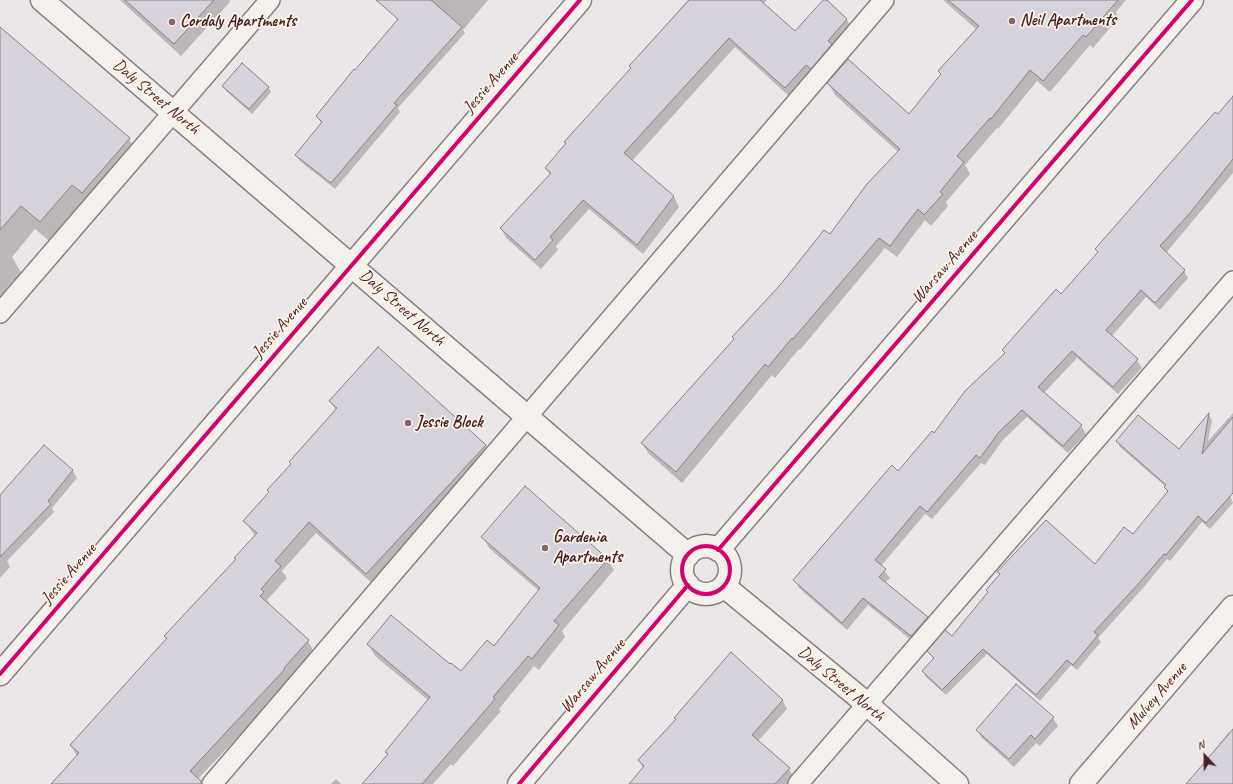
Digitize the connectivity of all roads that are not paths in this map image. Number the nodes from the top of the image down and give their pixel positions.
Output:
1 (42, 0) edge
2 (270, 0) edge
3 (580, 0) edge
4 (884, 0) edge
5 (1192, 0) edge
6 (174, 112) junction
7 (352, 265) junction
8 (1233, 281) edge
9 (0, 313) edge
10 (527, 416) junction
11 (718, 550) junction
12 (688, 555) junction
13 (688, 585) junction
14 (724, 586) junction
15 (1233, 607) edge
16 (0, 674) edge
17 (867, 704) junction
18 (212, 784) edge
19 (519, 784) edge
20 (798, 784) edge
21 (957, 784) edge
22 (1081, 784) edge

1 - 6 street, Daly Street North
2 - 6 lane
3 - 7 street, Jessie Avenue
4 - 10 lane
5 - 11 street, Warsaw Avenue
6 - 7 street, Daly Street North
6 - 9 lane
7 - 10 street, Daly Street North
7 - 16 street, Jessie Avenue
8 - 17 lane
10 - 12 street, Daly Street North
10 - 18 lane
11 - 12 street
11 - 14 street
12 - 13 street
13 - 14 street
13 - 19 street, Warsaw Avenue
14 - 17 street, Daly Street North
15 - 22 street, Mulvey Avenue
17 - 20 lane
17 - 21 street, Daly Street North

